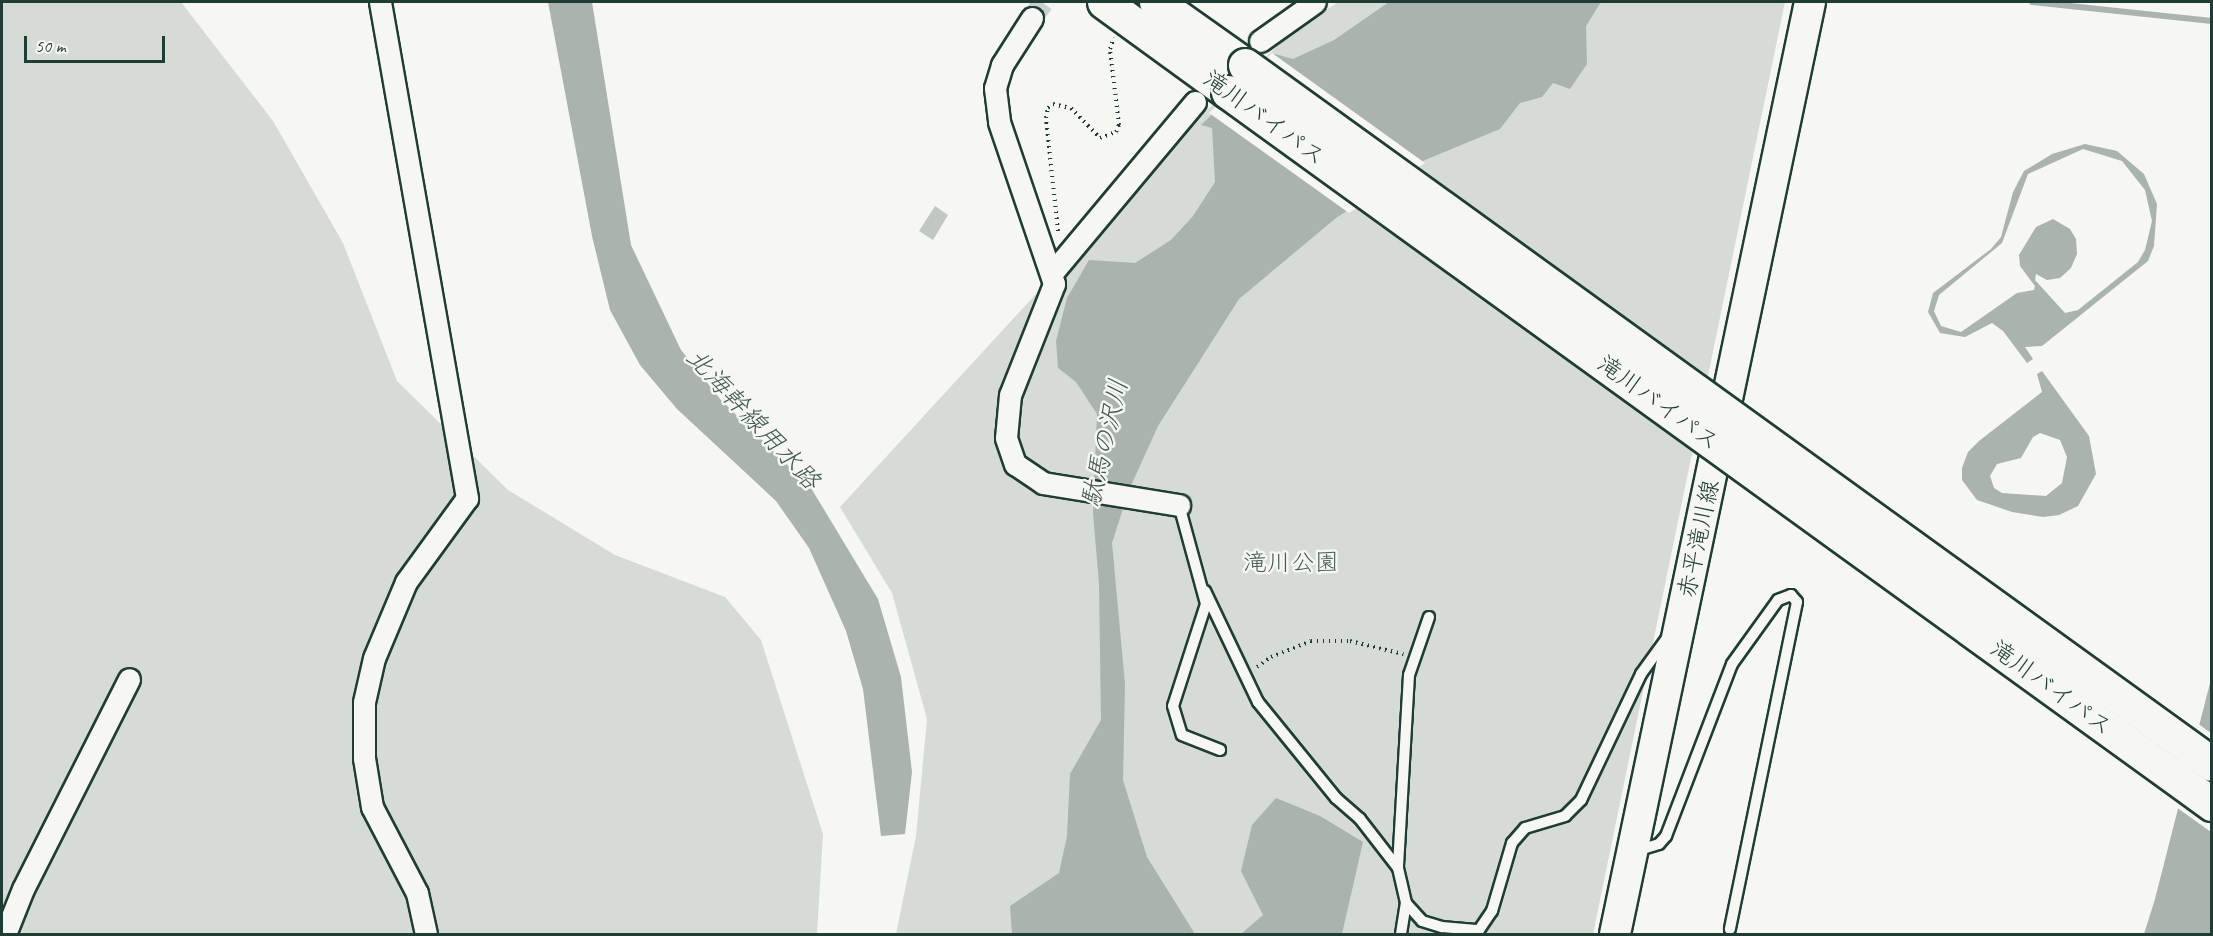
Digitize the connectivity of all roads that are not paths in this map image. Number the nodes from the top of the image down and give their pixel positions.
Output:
1 (380, 2) edge
2 (1104, 2) edge
3 (1156, 2) edge
4 (1315, 2) edge
5 (1810, 2) edge
6 (1032, 18) tunnel mouth
7 (1245, 66) junction
8 (1195, 102) dead end
9 (1052, 273) junction
10 (1179, 506) joint
11 (1205, 591) junction
12 (1682, 616) junction
13 (1429, 618) dead end
14 (129, 679) dead end
15 (1220, 750) dead end
16 (2211, 764) edge
17 (2211, 804) edge
18 (1633, 852) junction
19 (1398, 868) junction
20 (1406, 903) junction
21 (1730, 929) dead end
22 (5, 934) edge
23 (426, 934) edge
24 (1401, 934) edge
25 (1615, 934) edge

1 - 23 street
2 - 7 highway, 滝川バイパス
3 - 7 highway, 滝川バイパス
4 - 7 street
5 - 12 main road, 赤平滝川線
6 - 9 street
7 - 16 highway, 滝川バイパス, bridge
7 - 17 highway, 滝川バイパス, bridge
8 - 9 street
9 - 10 street
10 - 11 lane
11 - 15 lane
11 - 19 lane
12 - 18 main road, 赤平滝川線
12 - 20 lane
13 - 19 lane
14 - 22 street
18 - 21 lane
18 - 25 main road, 赤平滝川線
19 - 20 lane
20 - 24 lane

